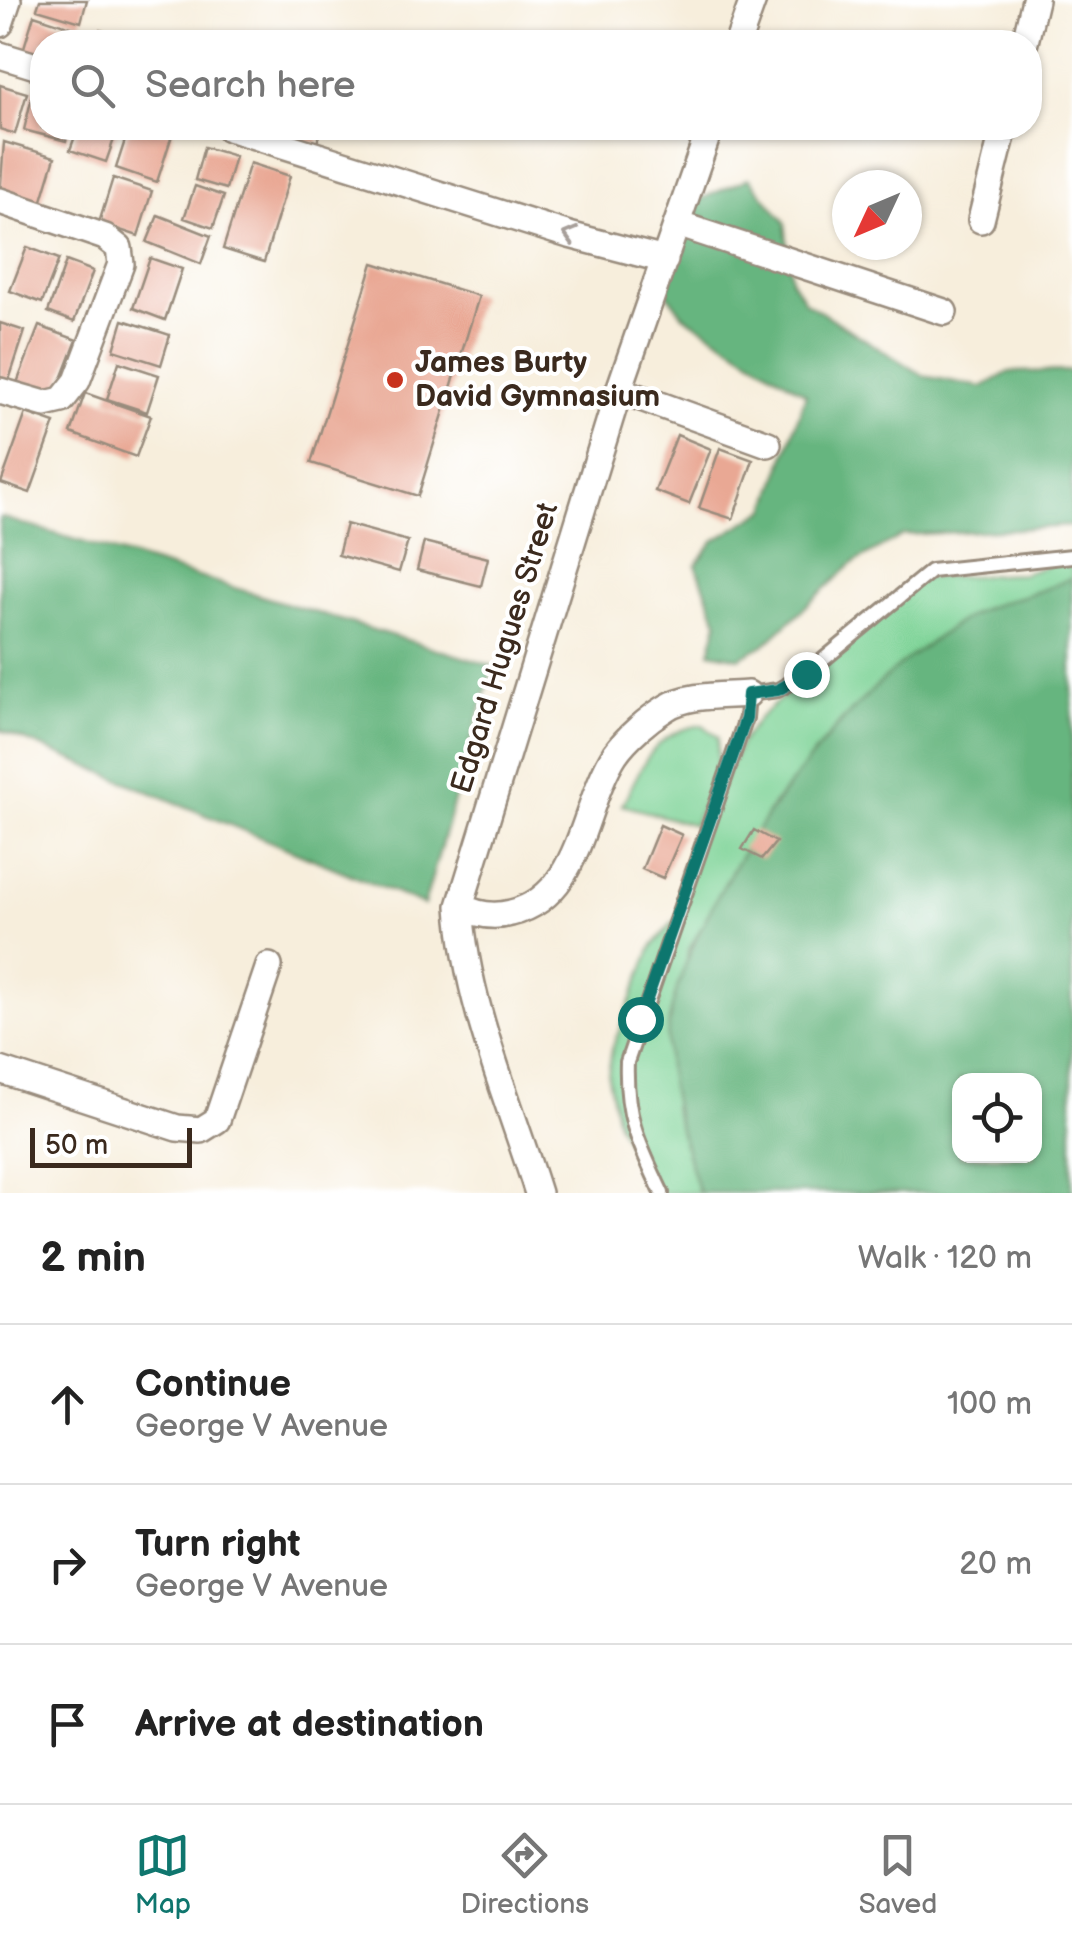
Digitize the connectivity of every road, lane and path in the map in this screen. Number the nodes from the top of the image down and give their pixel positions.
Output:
1 (8, 0) edge
2 (753, 0) edge
3 (1035, 0) edge
4 (0, 24) edge
5 (742, 30) edge
6 (1028, 30) edge
7 (0, 55) edge
8 (30, 64) edge
9 (267, 140) edge
10 (706, 140) edge
11 (1001, 140) edge
12 (0, 201) edge
13 (981, 220) dead end
14 (677, 224) junction
15 (665, 260) junction
16 (944, 312) dead end
17 (619, 390) junction
18 (0, 391) edge
19 (768, 444) dead end
20 (1072, 556) edge
21 (748, 694) junction
22 (460, 906) junction
23 (269, 966) dead end
24 (0, 1070) edge
25 (538, 1193) edge
26 (662, 1193) edge

1 - 4 street
2 - 5 street
3 - 6 street
7 - 8 street
15 -> 9 street
10 - 14 street, Edgard Hugues Street
11 - 13 street
12 - 18 street
14 - 15 street, Edgard Hugues Street
14 - 16 street
15 - 17 street, Edgard Hugues Street
17 - 19 street
17 - 22 street, Edgard Hugues Street
20 - 21 lane
21 - 22 street
21 - 26 lane
22 - 25 street, Edgard Hugues Street
23 - 24 street

